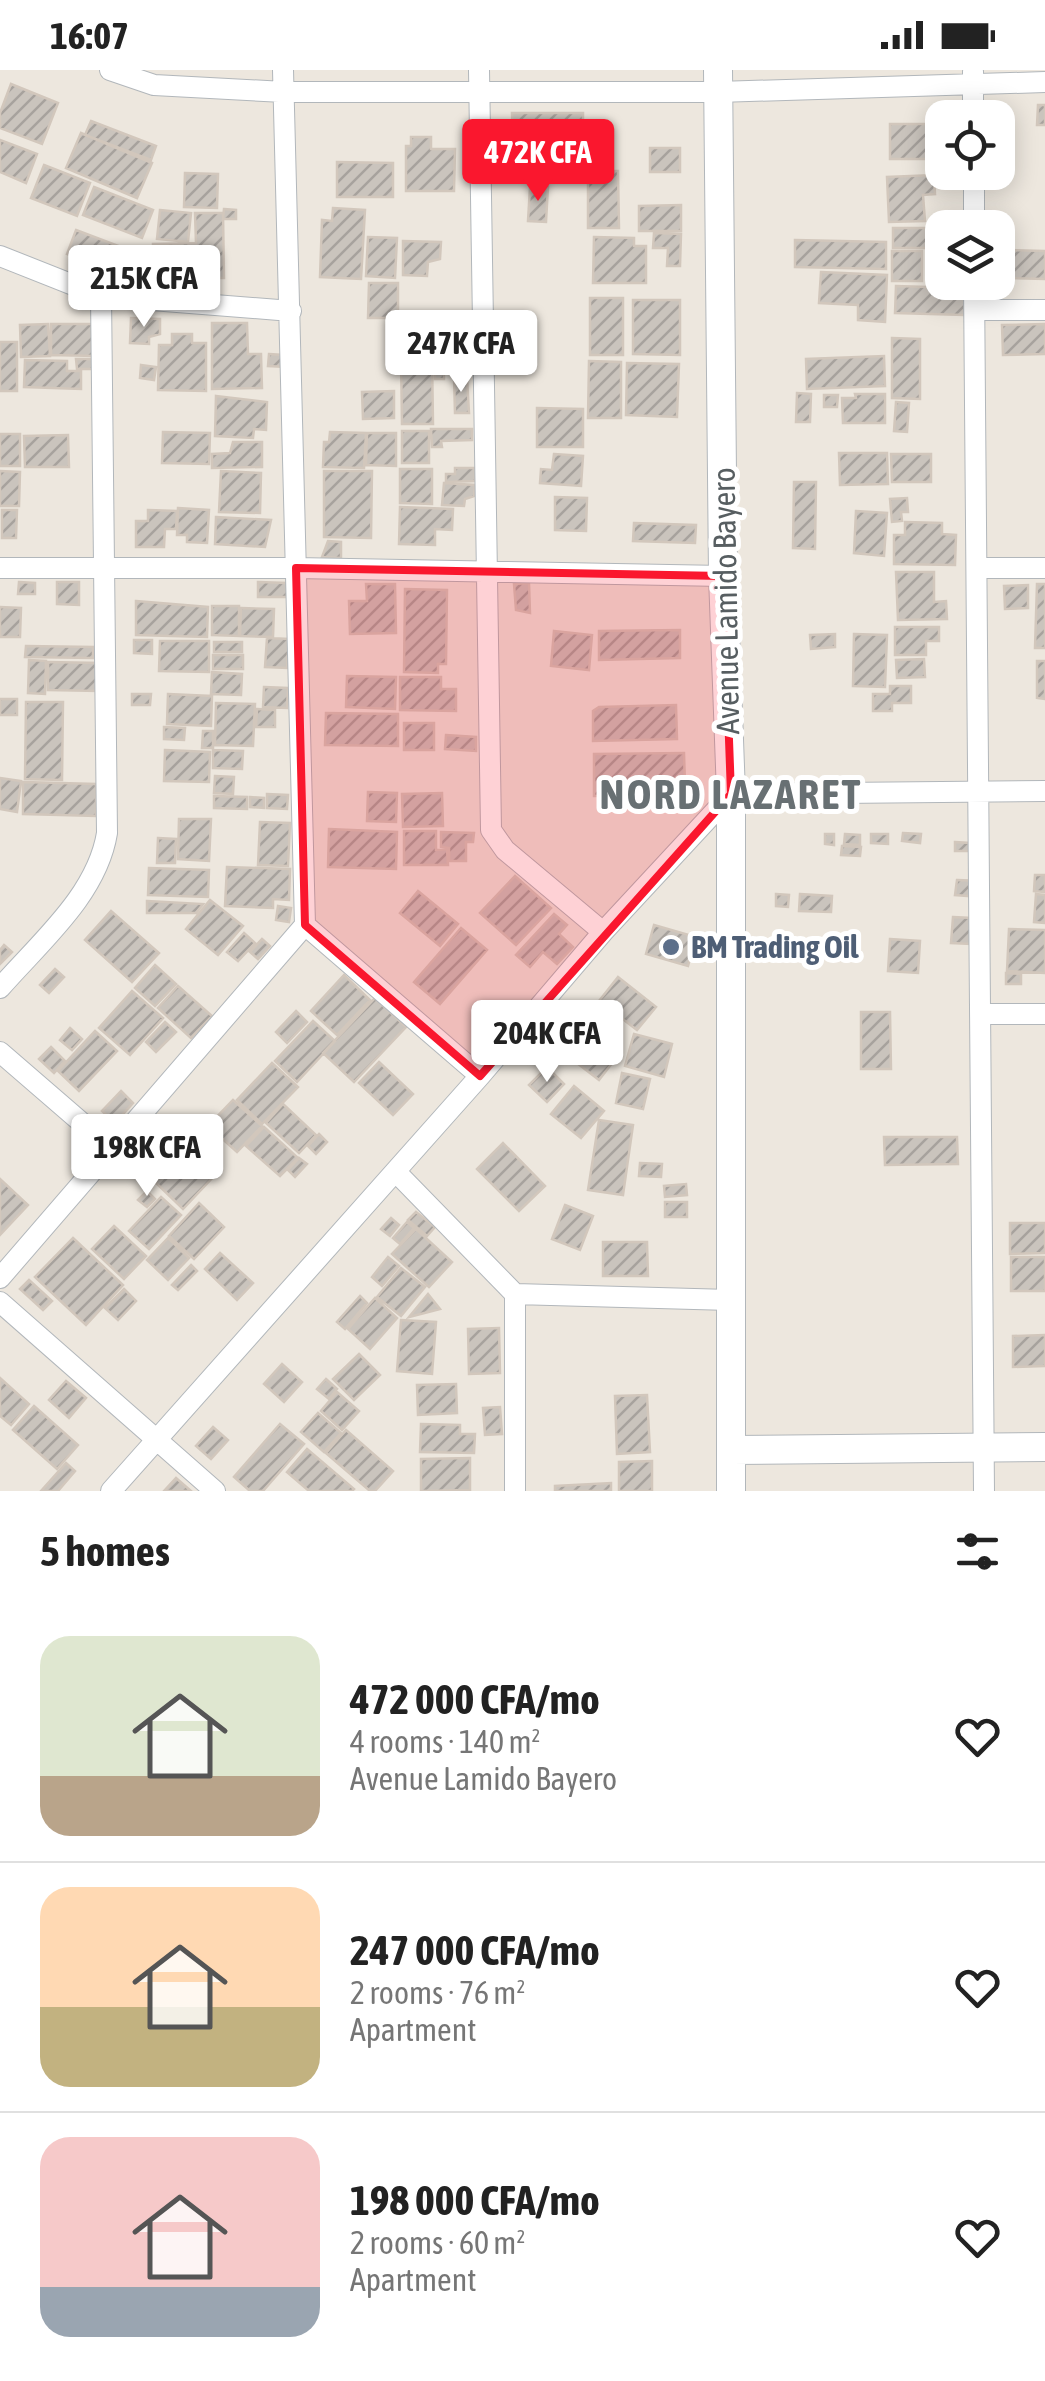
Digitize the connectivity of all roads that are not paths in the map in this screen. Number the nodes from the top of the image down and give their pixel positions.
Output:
1 (110, 70) edge
2 (284, 70) edge
3 (479, 70) edge
4 (973, 76) edge
5 (718, 81) edge
6 (1045, 82) edge
7 (284, 92) junction
8 (479, 94) junction
9 (0, 256) edge
10 (101, 296) junction
11 (974, 300) edge
12 (974, 310) junction
13 (1045, 310) edge
14 (291, 312) junction
15 (105, 566) junction
16 (0, 568) edge
17 (296, 568) junction
18 (978, 568) junction
19 (1045, 568) edge
20 (485, 571) junction
21 (723, 576) junction
22 (1045, 791) edge
23 (979, 792) junction
24 (732, 794) junction
25 (305, 925) junction
26 (603, 932) junction
27 (0, 988) edge
28 (981, 1014) junction
29 (1045, 1014) edge
30 (0, 1052) edge
31 (480, 1076) junction
32 (111, 1148) junction
33 (396, 1172) junction
34 (0, 1278) edge
35 (515, 1294) junction
36 (730, 1300) junction
37 (0, 1302) edge
38 (158, 1439) junction
39 (1045, 1447) edge
40 (984, 1448) junction
41 (732, 1450) junction
42 (111, 1491) edge
43 (215, 1491) edge
44 (515, 1491) edge
45 (731, 1491) edge
46 (984, 1491) edge

1 - 7 street
2 - 7 street
3 - 8 street
4 - 5 street
4 - 6 street
5 - 8 street
5 - 21 street, Avenue Lamido Bayero
7 - 8 street
7 - 14 street
8 - 20 street
9 - 10 street
10 - 14 street
10 - 15 street
11 - 12 street
12 - 13 street
12 - 18 street
14 - 17 street
15 - 16 street
15 - 17 street
15 - 27 street
17 - 20 street
17 - 25 street
18 - 19 street
18 - 23 street
20 - 21 street
20 - 26 street
21 - 24 street, Avenue Lamido Bayero
22 - 23 street
23 - 24 street
23 - 28 street
24 - 26 street
24 - 36 street, Avenue Lamido Bayero
25 - 31 street
25 - 32 street
26 - 31 street
28 - 29 street
28 - 40 street
30 - 32 street
31 - 33 street
32 - 34 street
33 - 35 street
33 - 38 street
35 - 36 street
35 - 44 street
36 - 41 street, Avenue Lamido Bayero
37 - 38 street
38 - 42 street
38 - 43 street
39 - 40 street
40 - 41 street
40 - 46 street
41 - 45 street, Avenue Lamido Bayero

